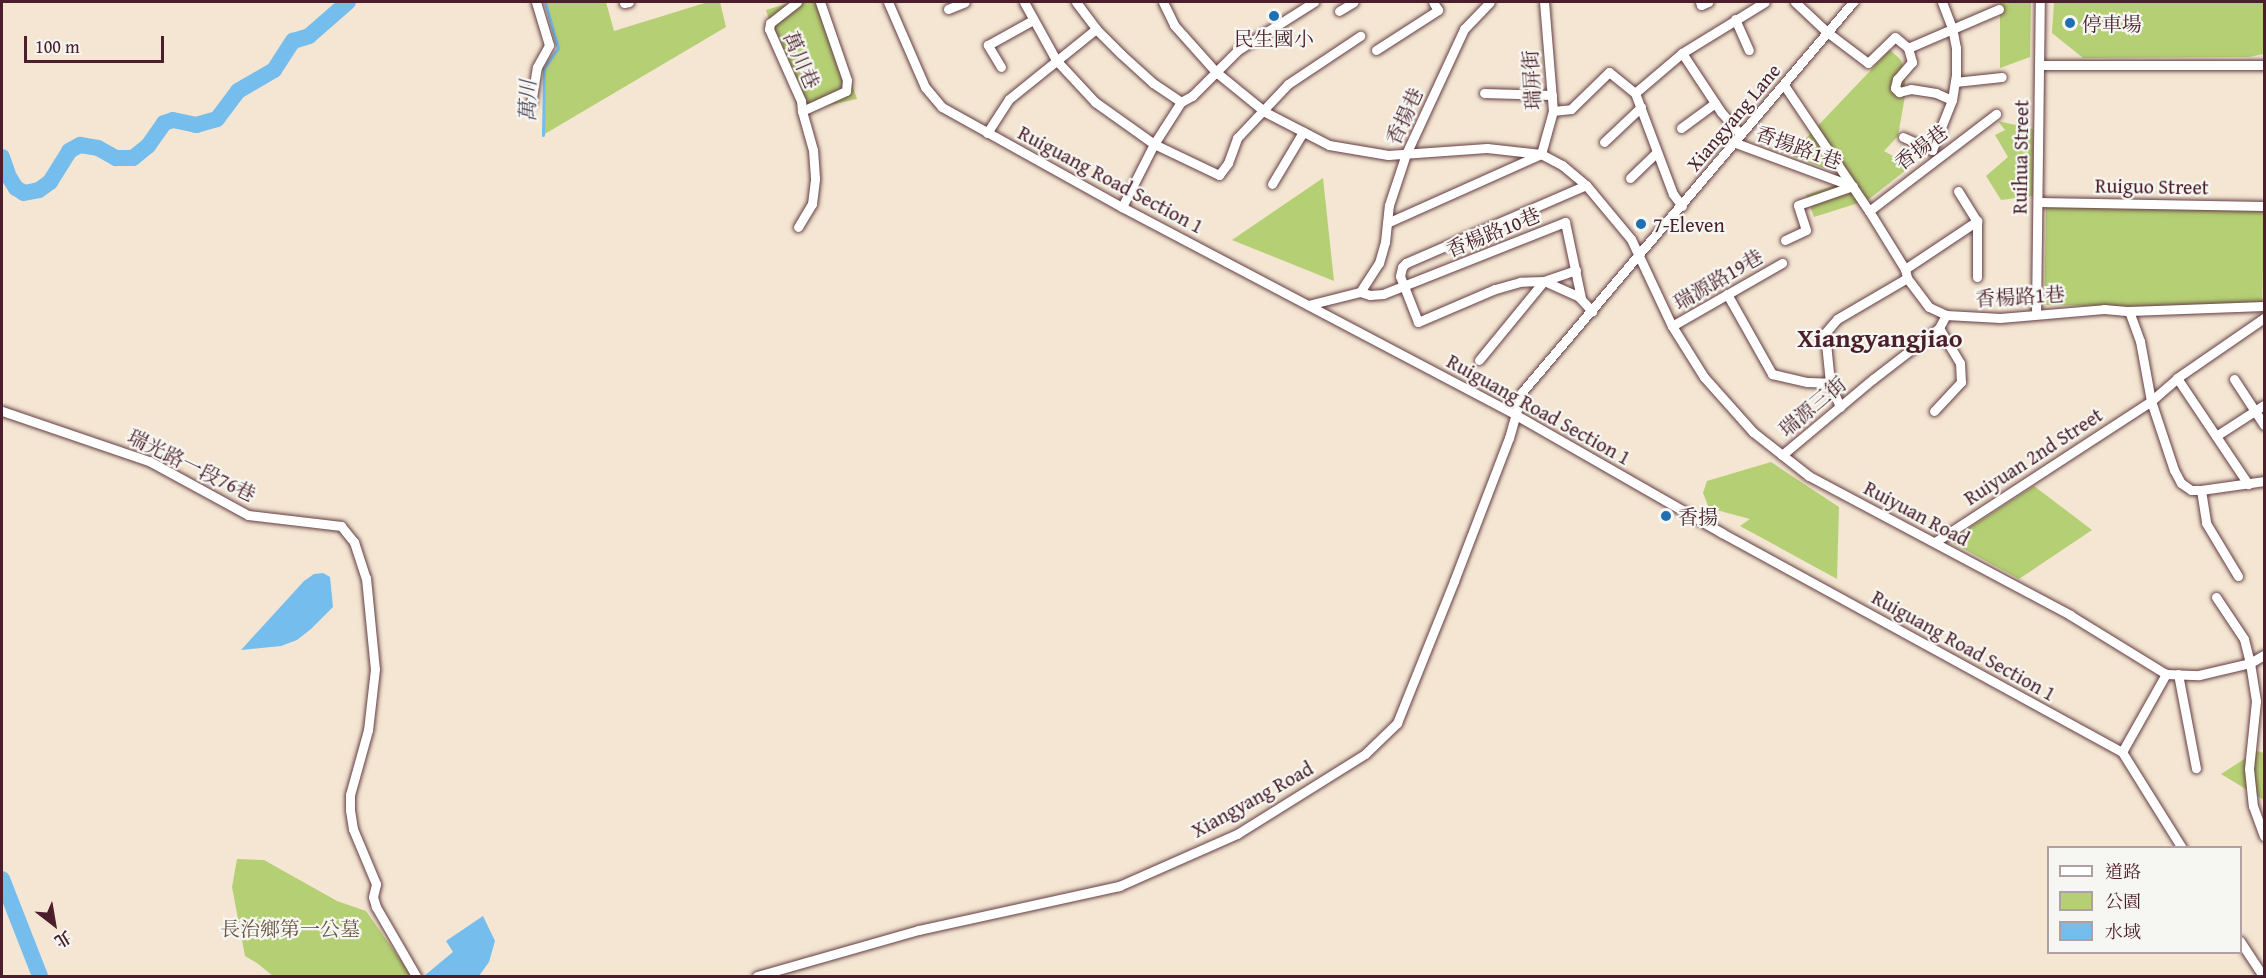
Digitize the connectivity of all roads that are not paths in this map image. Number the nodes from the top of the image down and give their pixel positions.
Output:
1 (536, 2) edge
2 (798, 2) edge
3 (820, 2) edge
4 (888, 2) edge
5 (965, 2) edge
6 (1024, 2) edge
7 (1076, 2) edge
8 (1163, 2) edge
9 (1314, 2) edge
10 (1354, 2) edge
11 (1490, 2) edge
12 (1544, 2) edge
13 (1700, 2) edge
14 (1708, 2) edge
15 (1765, 2) edge
16 (1853, 2) edge
17 (1942, 2) edge
18 (2040, 2) edge
19 (1801, 4) edge
20 (1436, 6) edge
21 (948, 9) dead end
22 (1999, 9) dead end
23 (1339, 11) dead end
24 (1735, 19) junction
25 (1033, 20) junction
26 (1952, 28) junction
27 (1096, 29) junction
28 (1827, 32) junction
29 (1360, 36) dead end
30 (1908, 48) junction
31 (1376, 50) dead end
32 (1749, 50) dead end
33 (1682, 53) junction
34 (1056, 60) junction
35 (2039, 65) junction
36 (2265, 65) edge
37 (1001, 67) dead end
38 (1216, 72) junction
39 (2002, 77) dead end
40 (1955, 82) junction
41 (1784, 85) junction
42 (1484, 93) dead end
43 (1635, 93) junction
44 (1552, 95) junction
45 (1952, 100) junction
46 (1181, 102) junction
47 (1715, 103) junction
48 (531, 104) dead end
49 (1641, 107) junction
50 (802, 111) junction
51 (1553, 111) junction
52 (1264, 112) junction
53 (1996, 114) dead end
54 (1681, 128) dead end
55 (1303, 132) junction
56 (987, 133) junction
57 (1740, 134) junction
58 (1903, 136) dead end
59 (1604, 141) dead end
60 (1733, 142) junction
61 (1154, 144) junction
62 (1657, 152) junction
63 (1406, 154) junction
64 (1541, 154) junction
65 (1630, 178) dead end
66 (1272, 184) dead end
67 (1586, 185) junction
68 (1853, 186) junction
69 (1958, 191) dead end
70 (2038, 202) junction
71 (1682, 206) junction
72 (2265, 206) edge
73 (1122, 207) junction
74 (1869, 211) junction
75 (1977, 221) junction
76 (1387, 223) junction
77 (798, 227) dead end
78 (1785, 240) dead end
79 (1639, 254) junction
80 (1782, 263) dead end
81 (1576, 270) junction
82 (1906, 274) junction
83 (1977, 277) dead end
84 (1544, 282) junction
85 (1404, 287) junction
86 (1360, 292) junction
87 (1727, 294) junction
88 (1581, 298) junction
89 (1308, 305) junction
90 (2265, 306) edge
91 (1592, 311) junction
92 (2129, 311) junction
93 (2036, 314) junction
94 (1946, 315) junction
95 (2265, 318) edge
96 (1672, 326) junction
97 (1939, 328) junction
98 (1479, 360) dead end
99 (2177, 378) junction
100 (2234, 379) dead end
101 (1830, 383) junction
102 (2151, 401) junction
103 (2265, 405) edge
104 (1840, 407) junction
105 (2, 411) edge
106 (1934, 411) dead end
107 (2255, 411) junction
108 (1516, 415) junction
109 (2265, 425) edge
110 (2216, 436) junction
111 (1782, 455) junction
112 (2265, 481) edge
113 (2248, 484) junction
114 (2201, 490) junction
115 (1935, 542) junction
116 (2238, 576) dead end
117 (2216, 597) dead end
118 (2265, 655) edge
119 (2250, 663) junction
120 (2166, 674) junction
121 (2178, 674) junction
122 (2122, 752) junction
123 (2196, 768) dead end
124 (2265, 836) edge
125 (2181, 846) edge
126 (2242, 943) edge
127 (416, 976) edge
128 (757, 976) edge
129 (2263, 976) edge

1 - 48 street
2 - 50 street, 萬川巷
3 - 50 street, 萬川巷
4 - 56 street, Ruiguang Road Section 1
5 - 21 street
6 - 25 street
7 - 27 street
8 - 38 street
9 - 38 street
10 - 23 street
11 - 63 street, 香揚巷
12 - 44 street, 瑞屏街
13 - 14 street
15 - 24 street
16 - 28 street, Xiangyang Lane
17 - 26 street, 香揚巷
18 - 35 street, Ruihua Street
19 - 28 street
20 - 31 street
22 - 26 street
24 - 32 street
24 - 33 street
25 - 34 street
25 - 37 street
26 - 30 street
26 - 40 street, 香揚巷
27 - 34 street
27 - 46 street
28 - 30 street
28 - 41 street, Xiangyang Lane
29 - 52 street
30 - 45 street, 香揚巷
33 - 43 street
33 - 47 street
34 - 56 street
34 - 61 street
35 - 36 street
35 - 70 street, Ruihua Street
38 - 46 street
38 - 52 street
39 - 40 street
40 - 45 street, 香揚巷
41 - 57 street, Xiangyang Lane
41 - 68 street
42 - 44 street
43 - 49 street
43 - 51 street
44 - 51 street, 瑞屏街
45 - 58 street, 香揚巷
46 - 61 street
47 - 54 street
47 - 57 street
49 - 59 street
49 - 62 street
50 - 77 street, 萬川巷
51 - 64 street, 瑞屏街
52 - 55 street
52 - 61 street
53 - 74 street, 香揚巷
55 - 63 street
55 - 66 street
56 - 73 street, Ruiguang Road Section 1
57 - 60 street, Xiangyang Lane
60 - 68 street, 香揚路1巷
60 - 71 street, Xiangyang Lane
61 - 73 street
62 - 65 street
62 - 71 street
63 - 64 street
63 - 76 street, 香揚巷
64 - 67 street
64 - 76 street
67 - 79 street
67 - 85 street
68 - 74 street
68 - 78 street, 香揚路1巷
69 - 75 street
70 - 72 street, Ruiguo Street
70 - 93 street, Ruihua Street
71 - 79 street, Xiangyang Lane
73 - 89 street, Ruiguang Road Section 1
74 - 82 street
75 - 82 street
75 - 83 street
76 - 86 street, 香揚巷
79 - 91 street, Xiangyang Lane
79 - 96 street, Ruiyuan Road
80 - 87 street, 瑞源路19巷
81 - 84 street
81 - 85 street, 香楊路10巷
81 - 88 street, 香楊路10巷
82 - 94 street
82 - 101 street
84 - 85 street
84 - 88 street
84 - 98 street
85 - 86 street, 香楊路10巷
86 - 89 street, 香楊路10巷
87 - 96 street, 瑞源路19巷
87 - 101 street
88 - 91 street
89 - 108 street, Ruiguang Road Section 1
90 - 92 street
91 - 108 street, Xiangyang Lane
92 - 93 street, 香楊路1巷
92 - 102 street
93 - 94 street, 香楊路1巷
94 - 97 street, 瑞源三街
95 - 99 street
96 - 111 street, Ruiyuan Road
97 - 104 street, 瑞源三街
97 - 106 street
99 - 102 street
99 - 110 street
100 - 107 street
101 - 104 street
102 - 114 street
102 - 115 street, Ruiyuan 2nd Street
103 - 107 street
104 - 111 street, 瑞源三街
105 - 127 street, 瑞光路一段76巷
107 - 109 street
107 - 110 street
108 - 122 street, Ruiguang Road Section 1
108 - 128 street, Xiangyang Road
110 - 113 street
111 - 115 street, Ruiyuan Road
112 - 113 street
113 - 114 street
114 - 116 street
115 - 120 street, Ruiyuan Road
117 - 119 street
118 - 119 street
119 - 121 street
119 - 124 street
120 - 121 street
120 - 122 street
121 - 123 street
122 - 125 street, Ruiguang Road Section 1
126 - 129 street

